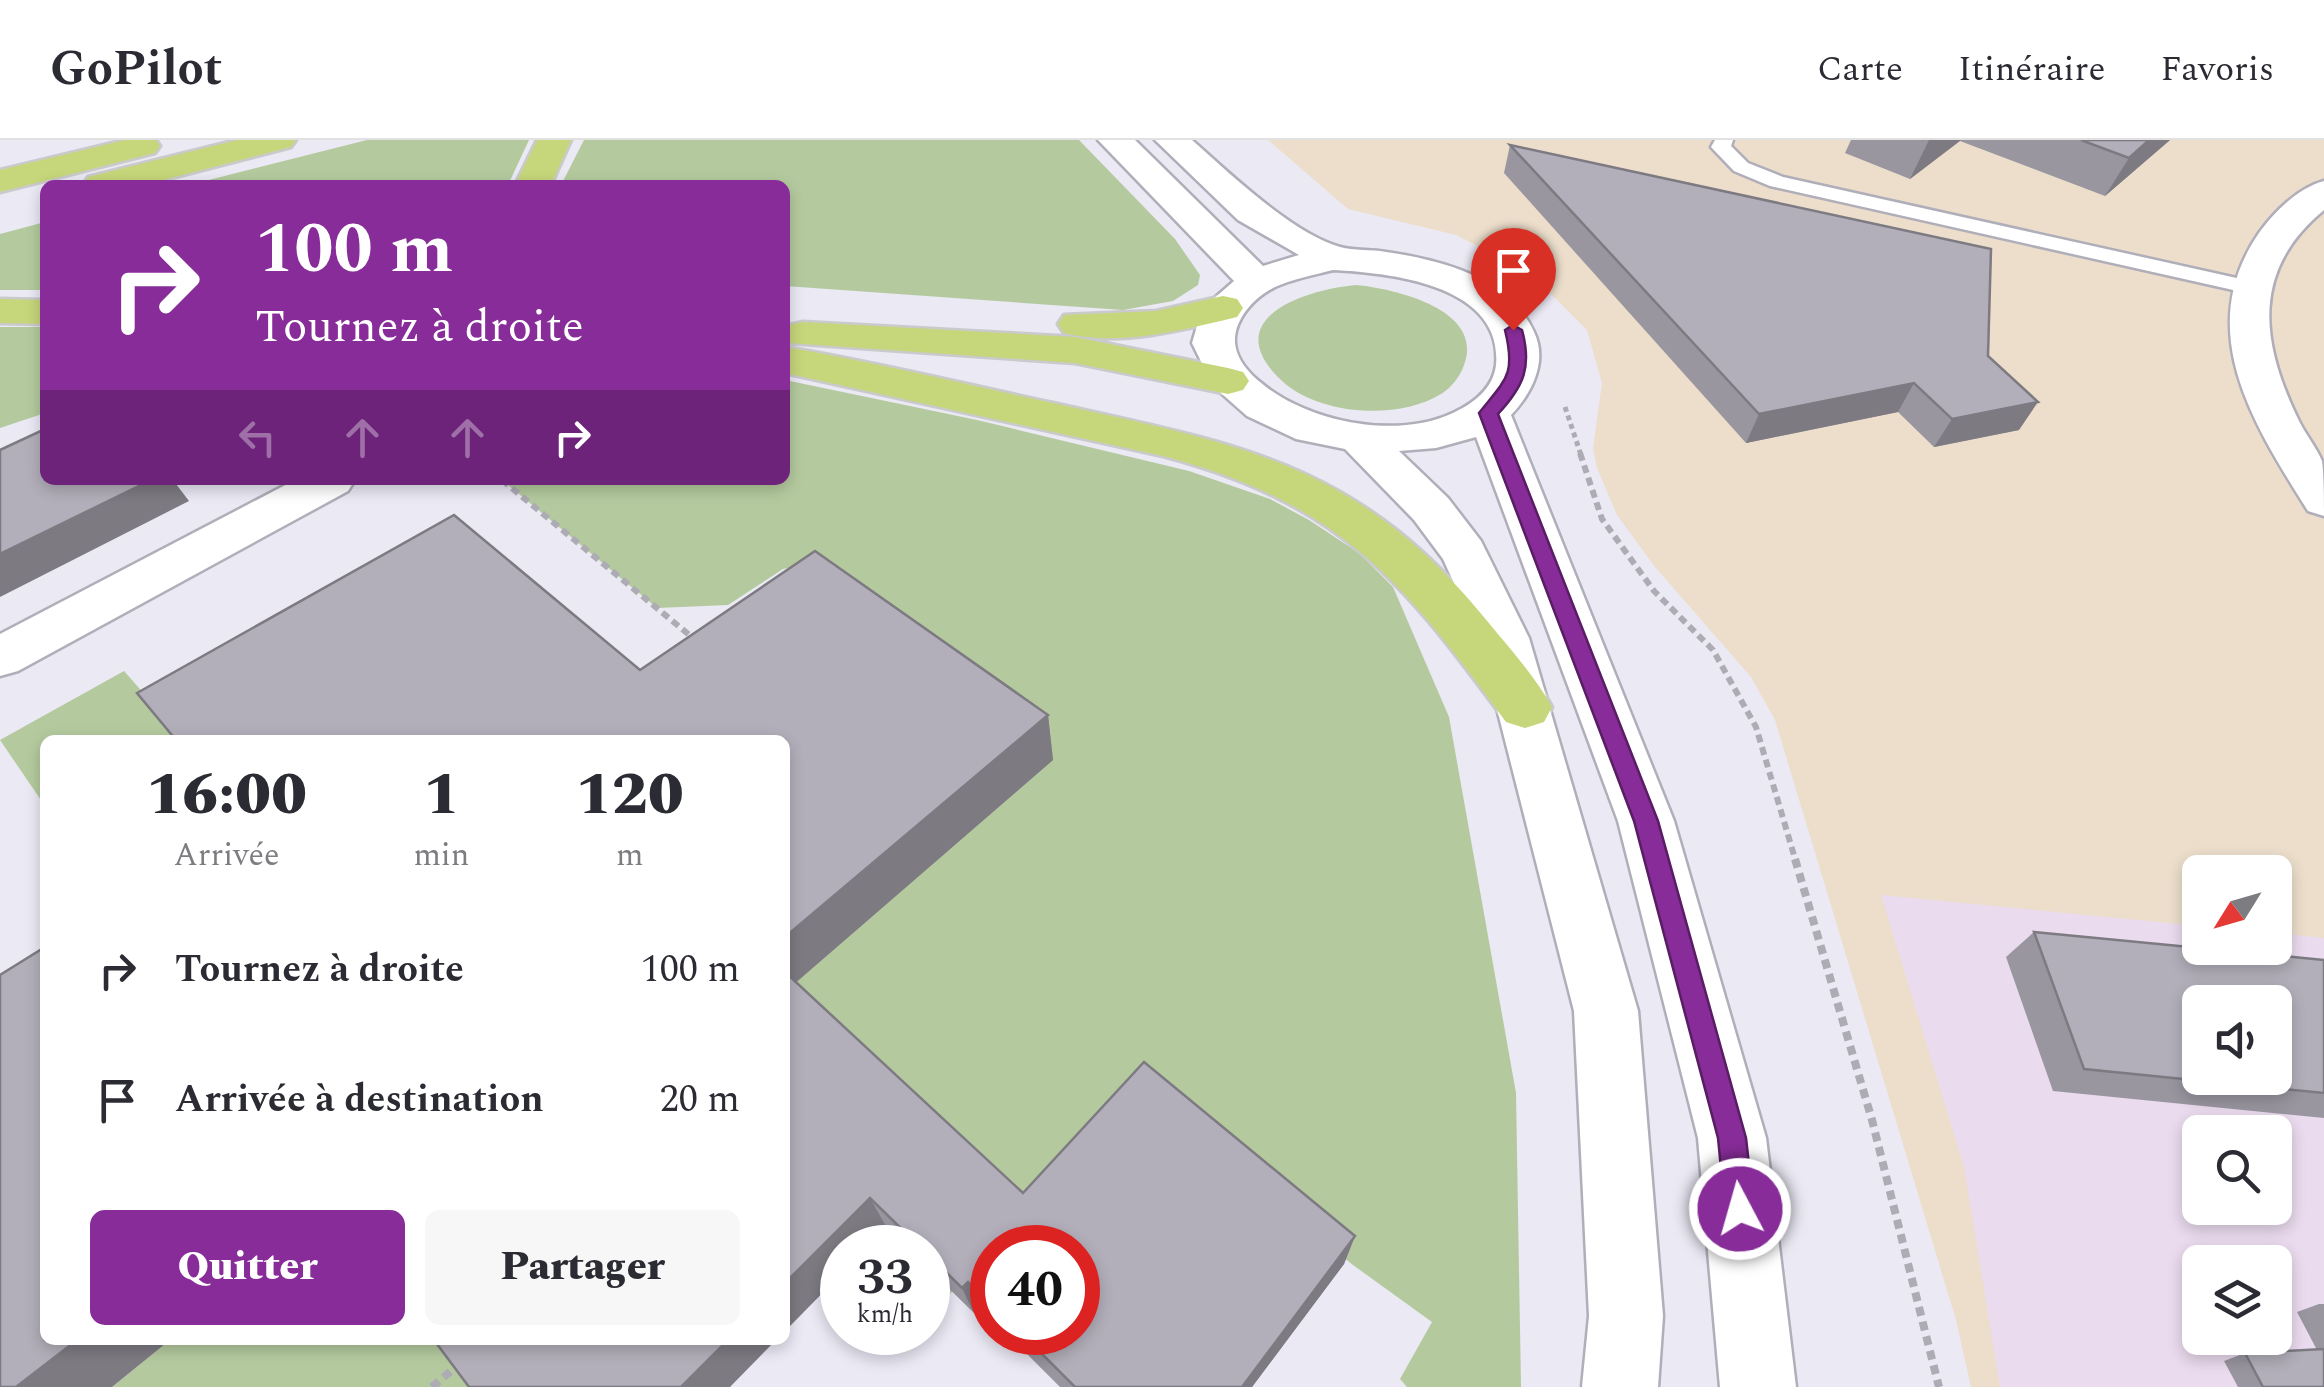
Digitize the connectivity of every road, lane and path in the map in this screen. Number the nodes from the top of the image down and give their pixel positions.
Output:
1 (75, 140) edge
2 (166, 140) edge
3 (279, 140) edge
4 (554, 140) edge
5 (1115, 140) edge
6 (1172, 140) edge
7 (1724, 140) edge
8 (0, 160) edge
9 (121, 180) edge
10 (535, 180) edge
11 (0, 181) edge
12 (2324, 192) edge
13 (40, 200) edge
14 (0, 211) edge
15 (1331, 258) junction
16 (1255, 280) junction
17 (2250, 288) junction
18 (790, 306) edge
19 (1223, 308) junction
20 (0, 311) edge
21 (40, 312) edge
22 (790, 333) edge
23 (790, 361) edge
24 (1228, 380) junction
25 (1569, 394) dead end
26 (1488, 413) junction
27 (1362, 440) junction
28 (323, 485) edge
29 (508, 485) edge
30 (2324, 500) edge
31 (700, 644) edge
32 (0, 657) edge
33 (1525, 707) junction
34 (471, 1353) edge
35 (432, 1387) edge
36 (1620, 1387) edge
37 (1758, 1387) edge
38 (1940, 1387) edge

1 - 8 highway
2 - 11 highway
3 - 9 highway
4 - 10 highway
5 - 16 street
6 - 15 street
7 - 17 lane
12 - 17 street
13 - 14 highway
15 - 16 street
15 - 26 street
16 - 19 street
17 - 30 street
18 - 19 highway
19 - 24 street
20 - 21 highway
22 - 24 highway
23 - 33 highway
24 - 27 street
25 - 38 path
26 - 27 street
26 - 37 street
27 - 33 street
28 - 32 street
29 - 31 path
33 - 36 street
34 - 35 path

